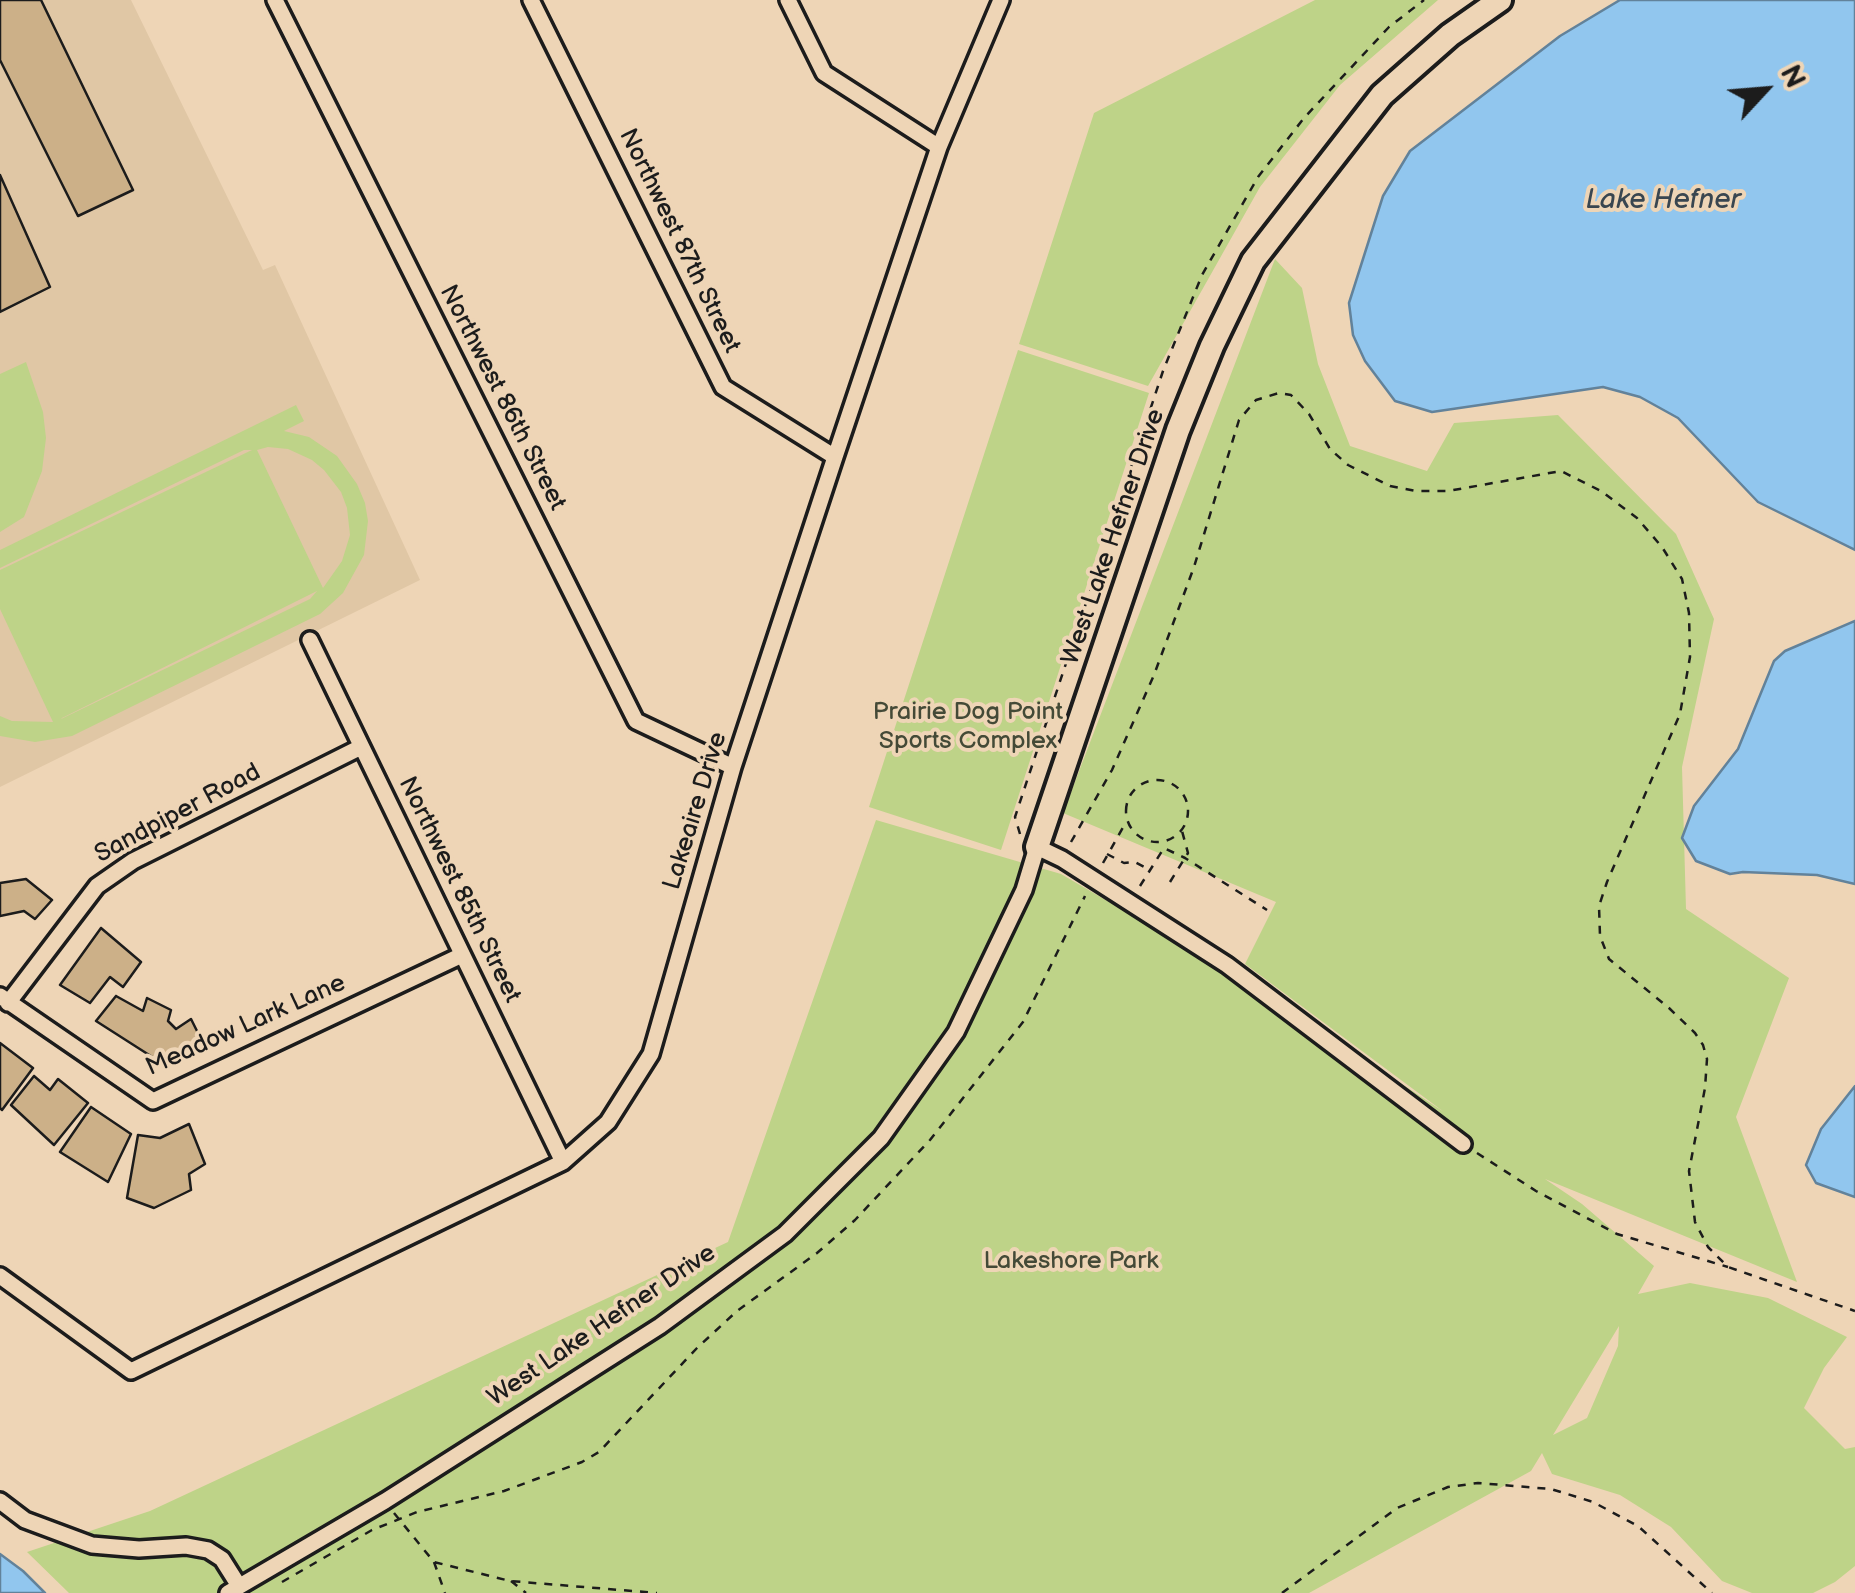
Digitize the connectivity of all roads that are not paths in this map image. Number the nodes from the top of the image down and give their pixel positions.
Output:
1 (275, 0) edge
2 (531, 0) edge
3 (788, 0) edge
4 (1001, 0) edge
5 (1500, 0) edge
6 (939, 148) junction
7 (835, 457) junction
8 (310, 640) dead end
9 (361, 747) junction
10 (734, 768) junction
11 (1037, 847) junction
12 (462, 955) junction
13 (4, 1000) edge
14 (1463, 1144) road end
15 (563, 1162) junction
16 (0, 1276) edge
17 (0, 1501) edge
18 (234, 1589) edge

1 - 10 street, Northwest 86th Street
2 - 7 street, Northwest 87th Street
3 - 6 street
4 - 6 street, Lakeaire Drive
5 - 11 street, West Lake Hefner Drive
6 - 7 street, Lakeaire Drive
7 - 10 street, Lakeaire Drive
8 - 9 street, Northwest 85th Street
9 - 12 street, Northwest 85th Street
9 - 13 street, Sandpiper Road
10 - 15 street, Lakeaire Drive
11 - 14 street
11 - 18 street, West Lake Hefner Drive
12 - 13 street, Meadow Lark Lane
12 - 15 street, Northwest 85th Street
15 - 16 street, Lakeaire Drive
17 - 18 street

